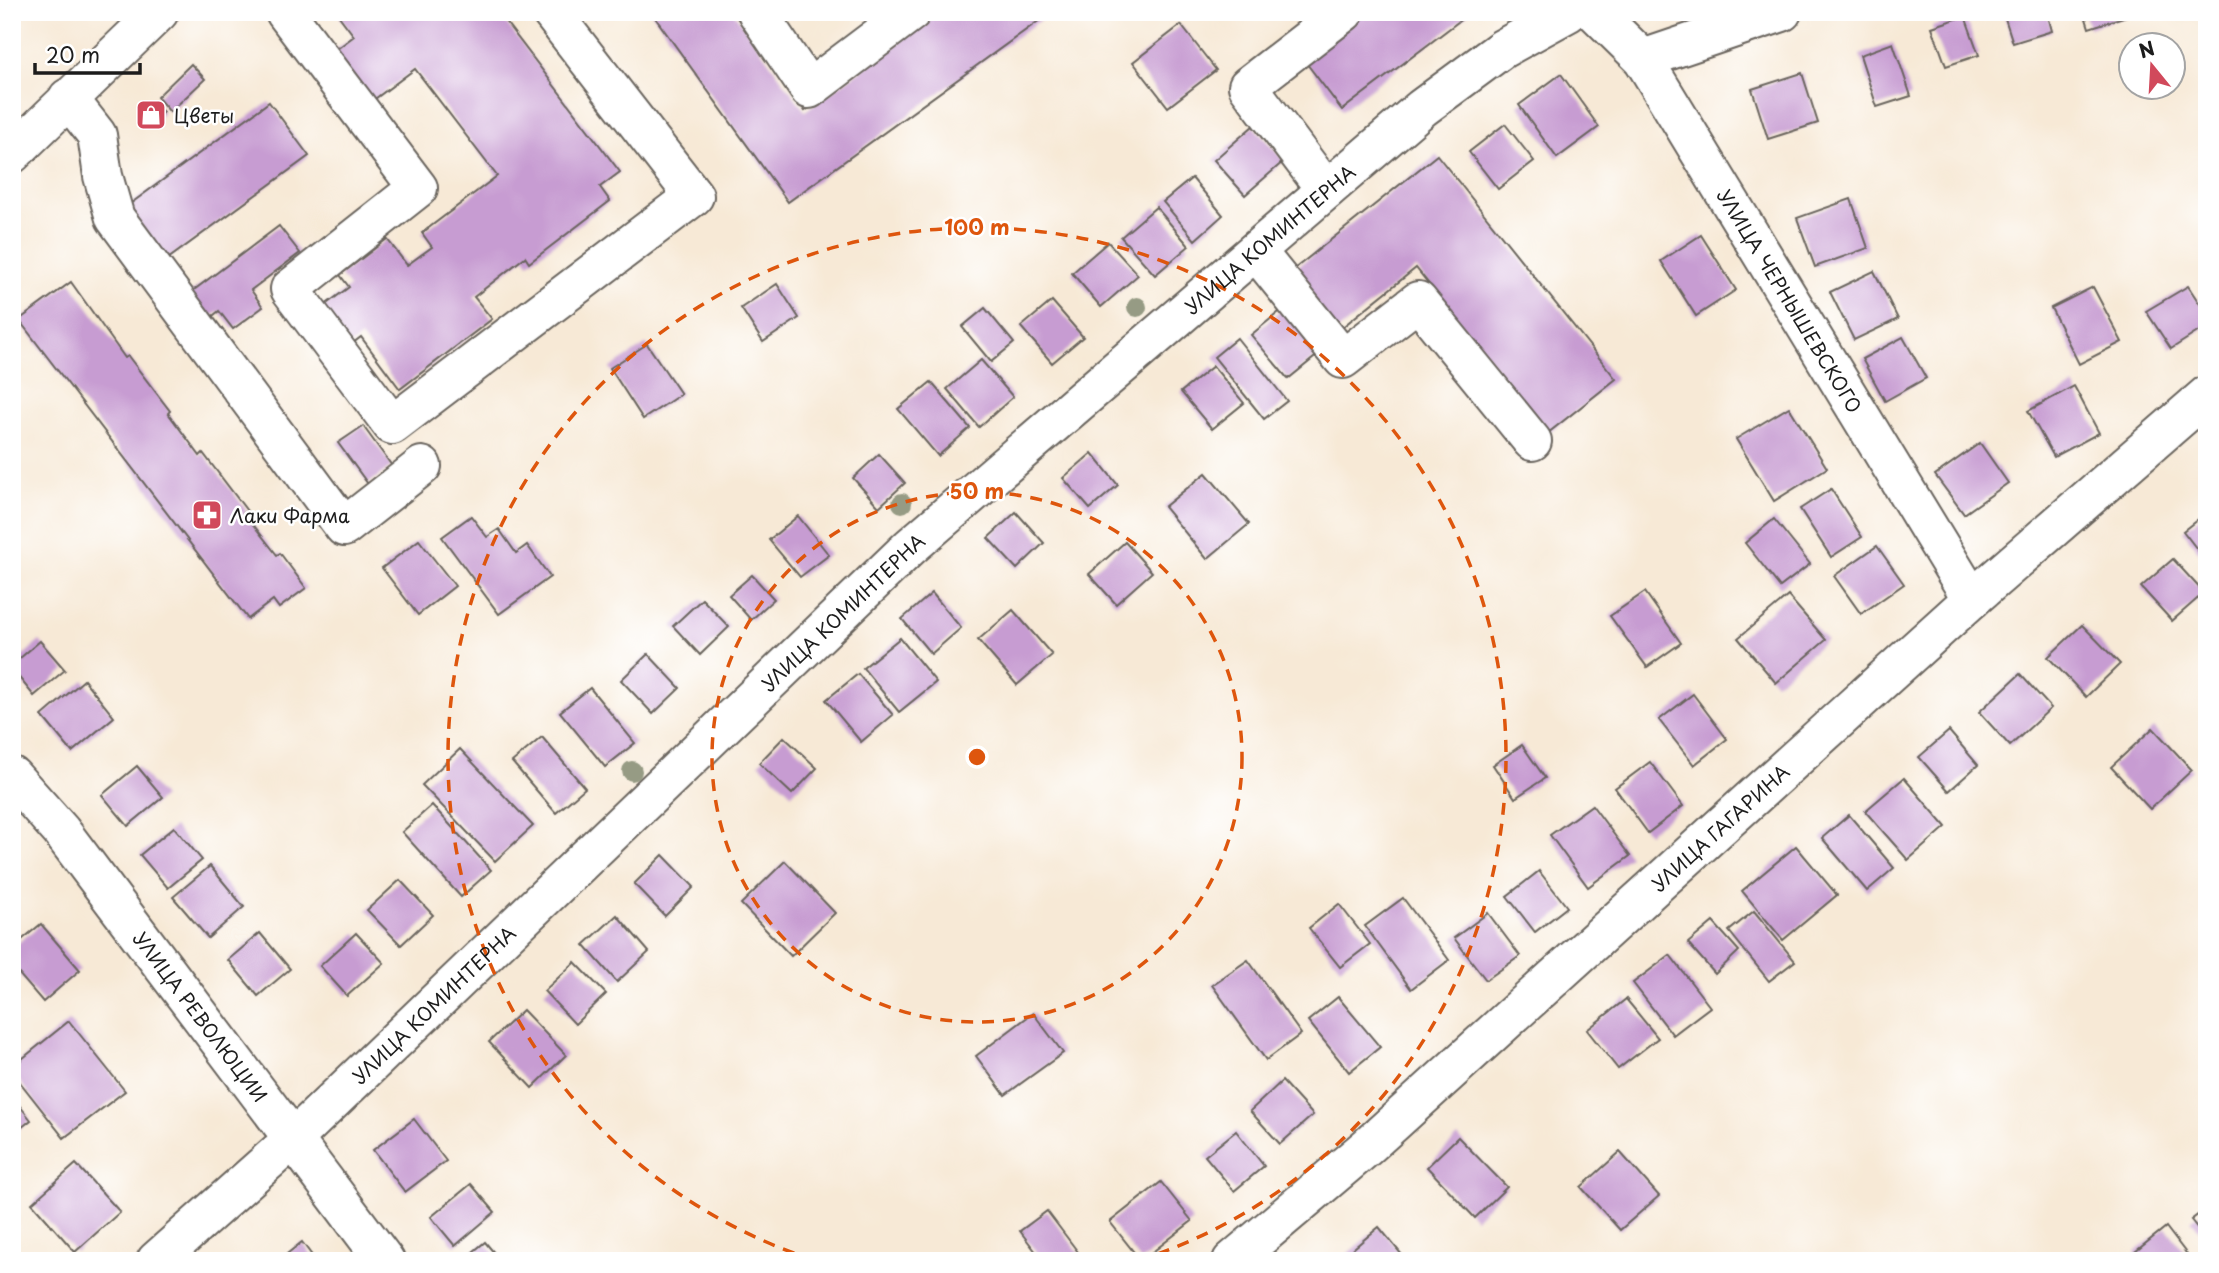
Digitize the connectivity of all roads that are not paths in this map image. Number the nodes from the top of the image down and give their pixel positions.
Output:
1 (159, 12) edge
2 (285, 12) edge
3 (551, 12) edge
4 (757, 12) edge
5 (911, 12) edge
6 (1344, 12) edge
7 (1569, 12) edge
8 (1595, 12) edge
9 (1782, 12) edge
10 (1643, 59) junction
11 (68, 98) junction
12 (12, 154) edge
13 (1326, 190) junction
14 (1256, 251) junction
15 (2207, 395) edge
16 (1532, 441) dead end
17 (422, 466) dead end
18 (1972, 599) junction
19 (12, 776) edge
20 (292, 1140) junction
21 (156, 1261) edge
22 (385, 1261) edge
23 (1232, 1261) edge

1 - 11 street
2 - 3 street
4 - 5 street
6 - 13 street
7 - 13 street, УЛИЦА КОМИНТЕРНА
8 - 10 street, УЛИЦА ЧЕРНЫШЕВСКОГО
9 - 10 street
10 - 18 street, УЛИЦА ЧЕРНЫШЕВСКОГО
11 - 12 street
11 - 17 street
13 - 14 street, УЛИЦА КОМИНТЕРНА
14 - 16 street
14 - 20 street, УЛИЦА КОМИНТЕРНА
15 - 18 street, УЛИЦА ГАГАРИНА
18 - 23 street, УЛИЦА ГАГАРИНА
19 - 20 street, УЛИЦА РЕВОЛЮЦИИ
20 - 21 street, УЛИЦА КОМИНТЕРНА
20 - 22 street, УЛИЦА РЕВОЛЮЦИИ

